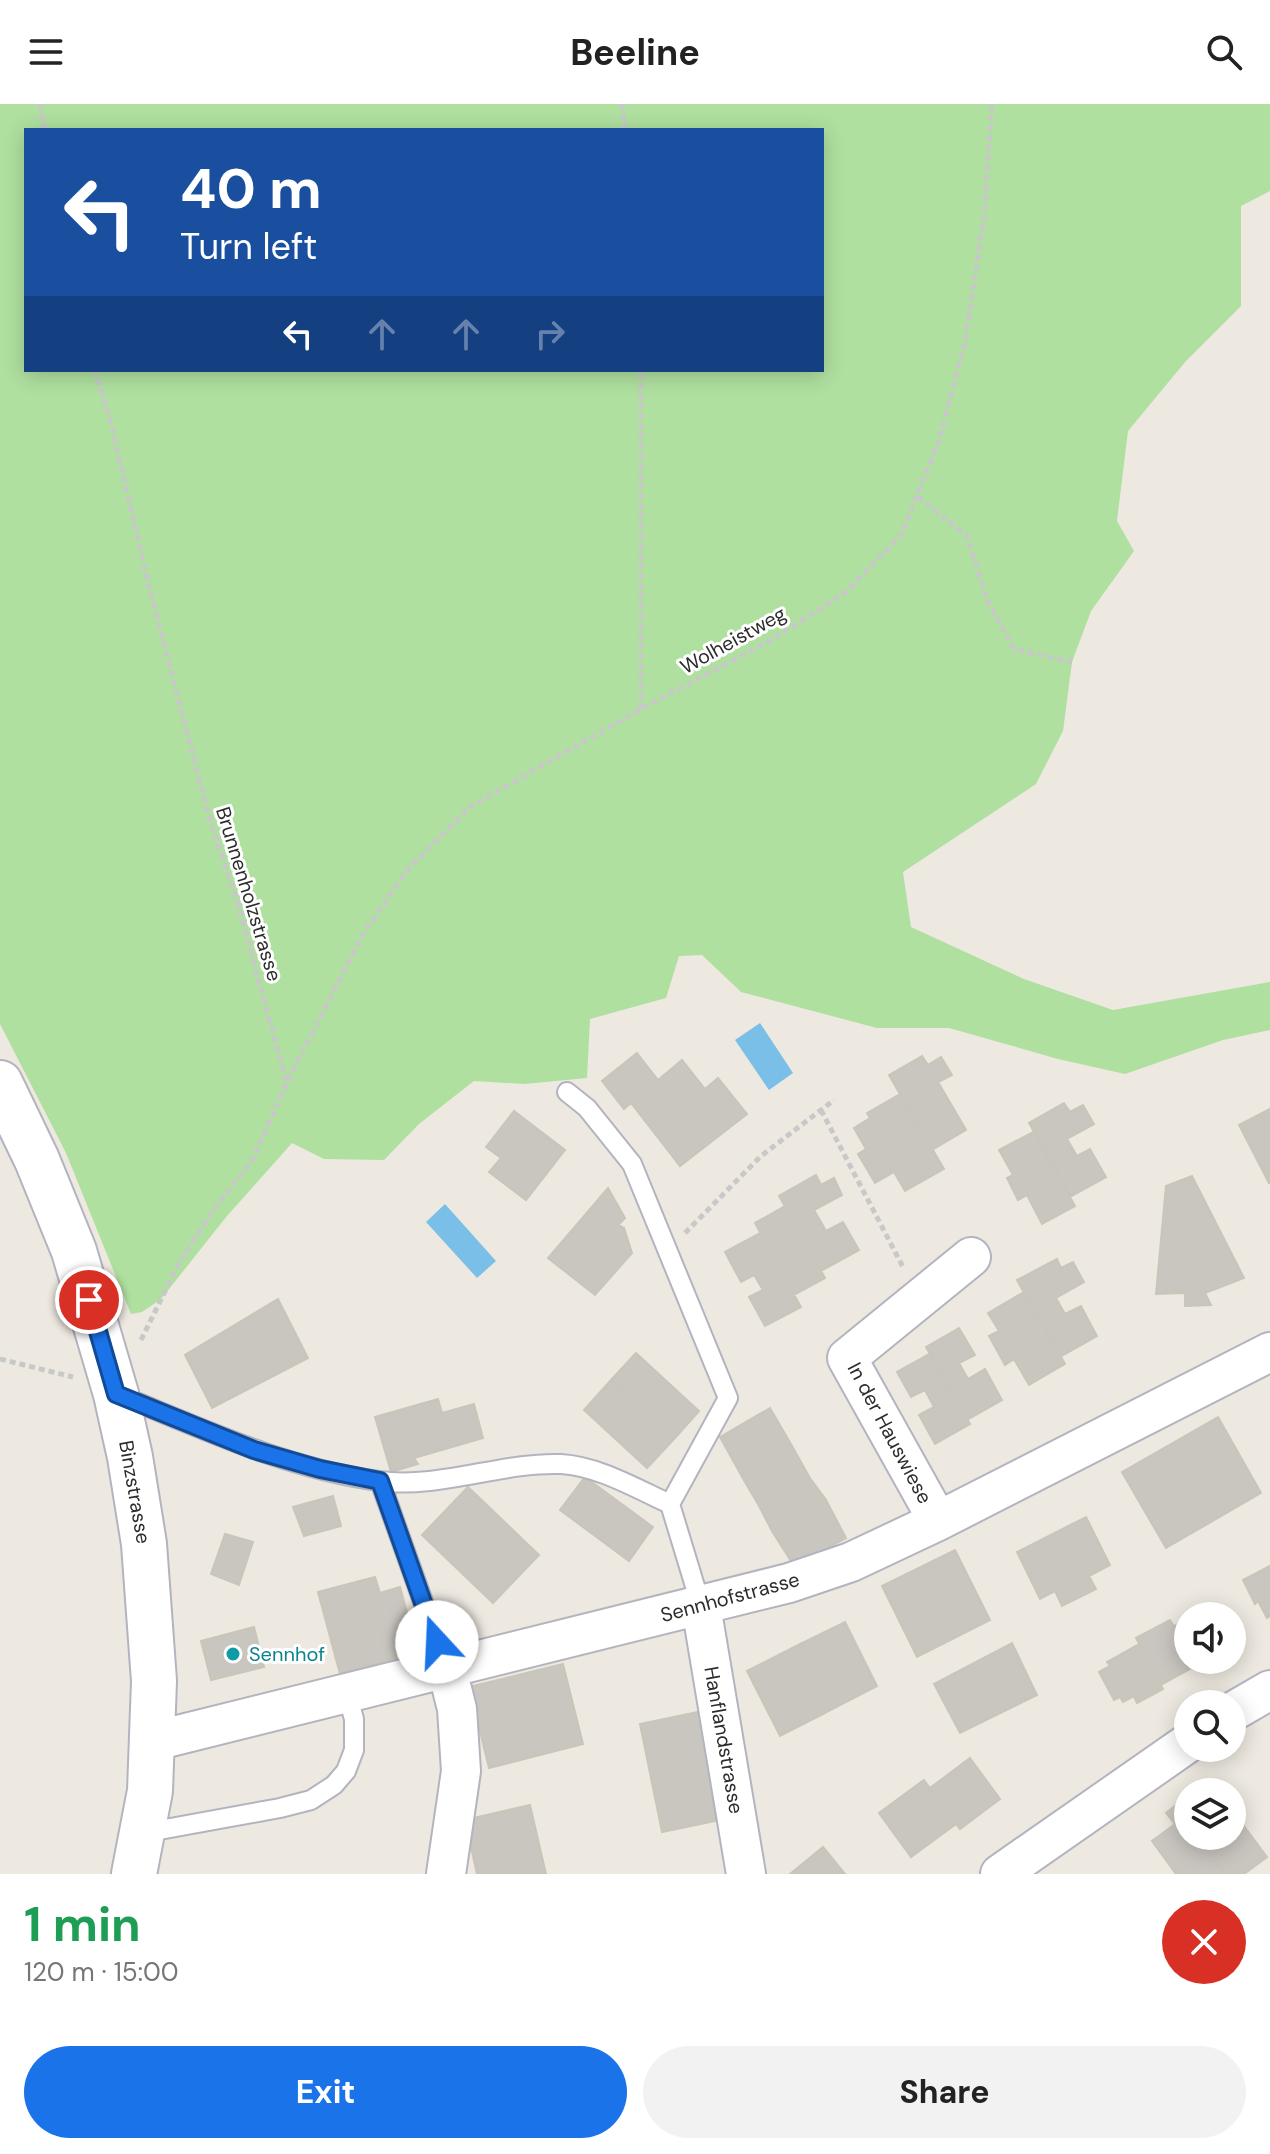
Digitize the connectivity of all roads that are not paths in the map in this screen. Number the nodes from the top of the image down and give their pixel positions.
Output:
1 (0, 1083) edge
2 (567, 1092) dead end
3 (957, 1268) road end
4 (1270, 1352) edge
5 (116, 1394) junction
6 (380, 1481) junction
7 (670, 1504) junction
8 (938, 1521) junction
9 (701, 1606) junction
10 (447, 1669) junction
11 (1270, 1690) edge
12 (347, 1694) junction
13 (1246, 1704) edge
14 (154, 1741) junction
15 (1174, 1753) edge
16 (139, 1854) edge
17 (446, 1874) edge
18 (746, 1874) edge
19 (1000, 1874) edge

1 - 5 main road, Binzstrasse
2 - 7 lane
3 - 8 street, In der Hauswiese
4 - 8 street, Sennhofstrasse
5 - 6 lane
5 - 14 main road, Binzstrasse
6 - 7 lane
6 - 10 lane
7 - 9 lane
8 - 9 street, Sennhofstrasse
9 - 10 street, Sennhofstrasse
9 - 18 street, Hanflandstrasse
10 - 12 street, Sennhofstrasse
10 - 17 street
11 - 13 street
12 - 14 street, Sennhofstrasse
12 - 16 lane
14 - 16 main road, Binzstrasse
15 - 19 street

